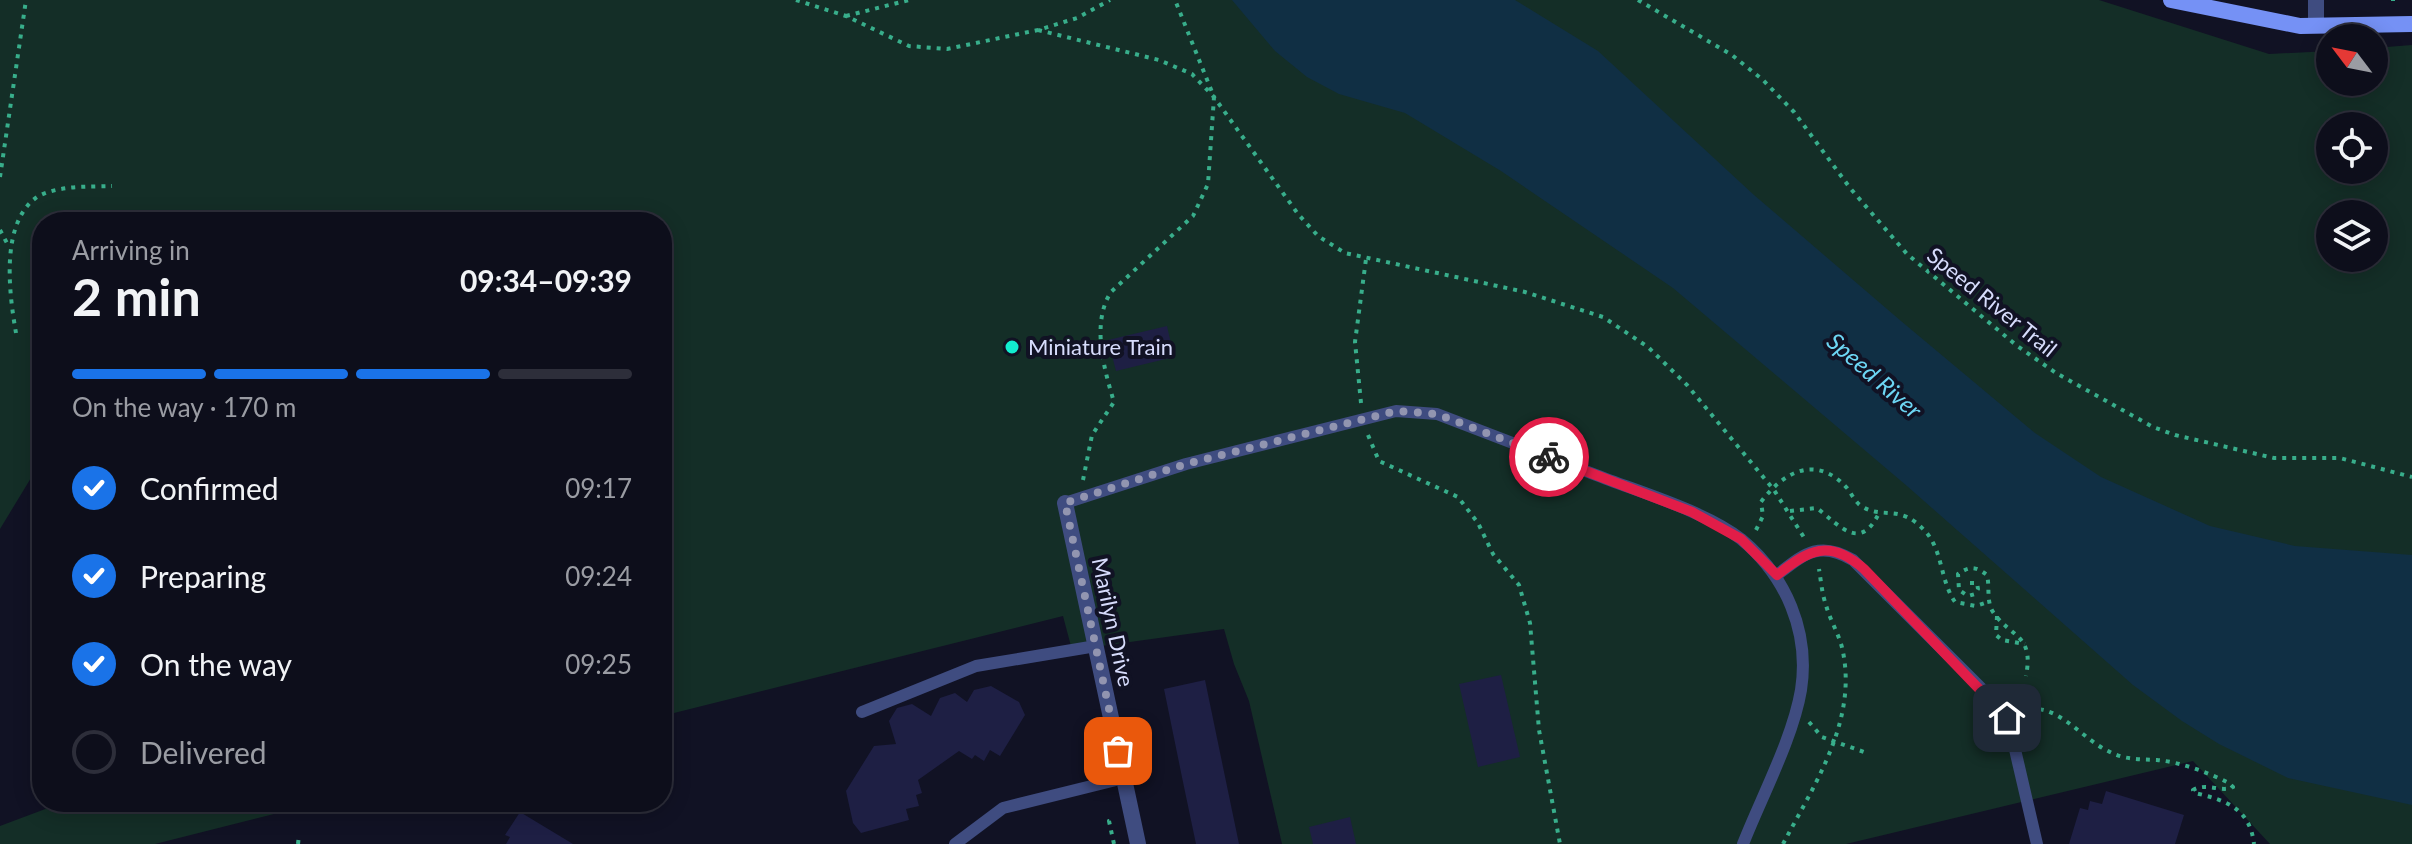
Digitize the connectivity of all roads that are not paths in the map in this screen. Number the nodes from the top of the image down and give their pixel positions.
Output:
1 (2171, 0) edge
2 (2316, 0) edge
3 (2316, 24) edge
4 (2388, 24) edge
5 (2412, 24) edge
6 (2316, 25) edge
7 (1065, 503) joint
8 (1777, 575) junction
9 (1096, 646) junction
10 (862, 712) dead end
11 (1124, 778) junction
12 (955, 844) edge
13 (1138, 844) edge
14 (1743, 844) edge
15 (2037, 844) edge

1 - 6 street
2 - 3 street
4 - 5 street
7 - 8 lane
7 - 9 street, Marilyn Drive
8 - 14 lane
8 - 15 lane
9 - 10 lane
9 - 11 street, Marilyn Drive
11 - 12 lane
11 - 13 street, Marilyn Drive

